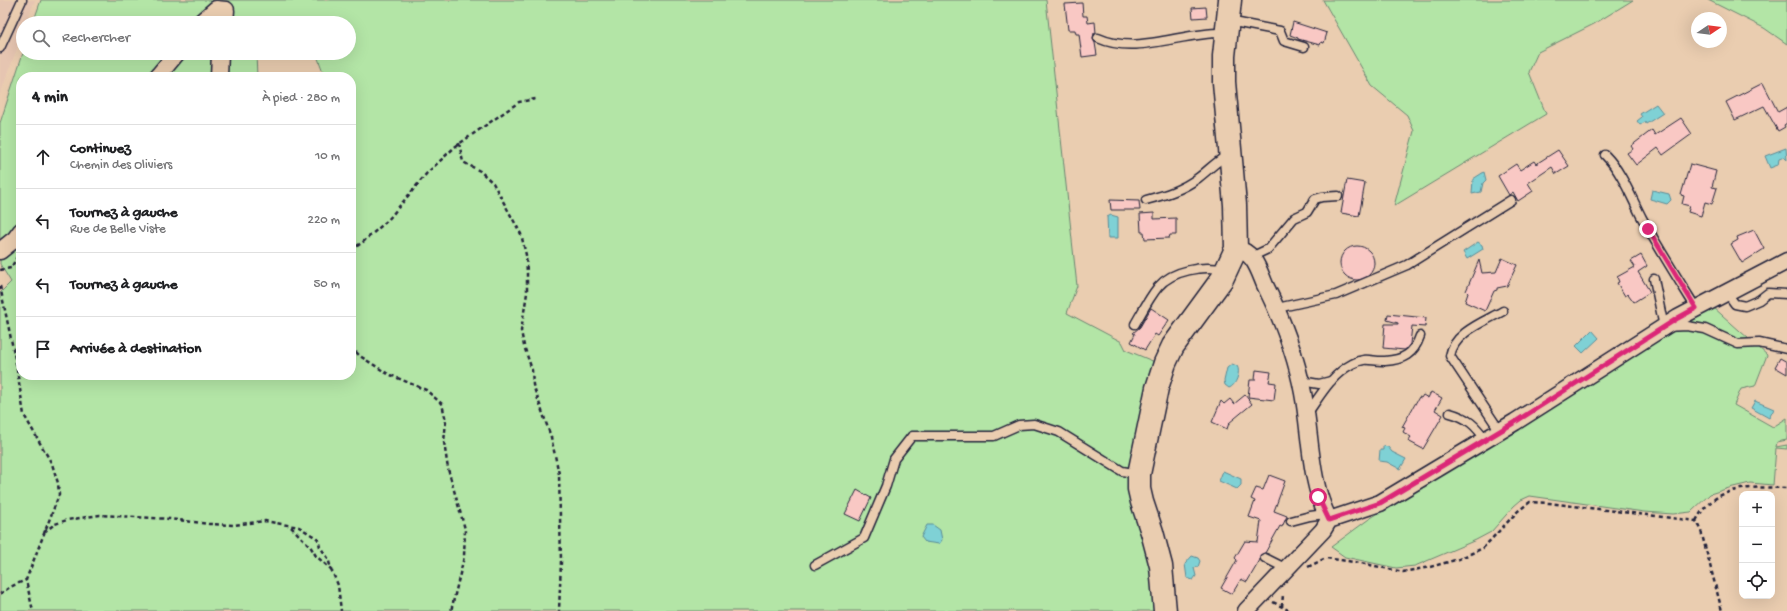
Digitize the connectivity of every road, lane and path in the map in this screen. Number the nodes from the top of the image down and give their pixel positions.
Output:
1 (22, 0) edge
2 (1230, 0) edge
3 (208, 16) edge
4 (226, 16) edge
5 (1227, 28) junction
6 (1098, 38) dead end
7 (0, 48) edge
8 (1304, 48) dead end
9 (171, 60) edge
10 (220, 60) edge
11 (161, 72) edge
12 (219, 72) edge
13 (536, 99) dead end
14 (459, 143) junction
15 (1230, 154) junction
16 (1605, 155) dead end
17 (1338, 196) dead end
18 (1146, 200) dead end
19 (1511, 200) dead end
20 (16, 238) edge
21 (356, 246) edge
22 (0, 251) edge
23 (1244, 253) junction
24 (16, 258) edge
25 (1787, 261) edge
26 (0, 270) edge
27 (1227, 270) junction
28 (1654, 279) dead end
29 (0, 286) edge
30 (1727, 293) junction
31 (1787, 294) edge
32 (1277, 308) junction
33 (1696, 308) junction
34 (1503, 311) dead end
35 (1135, 324) dead end
36 (1664, 327) junction
37 (1420, 336) dead end
38 (1787, 349) edge
39 (356, 352) edge
40 (1296, 367) junction
41 (16, 368) edge
42 (18, 380) edge
43 (1331, 381) junction
44 (1450, 412) dead end
45 (1306, 415) junction
46 (1500, 431) junction
47 (1486, 440) junction
48 (1139, 474) junction
49 (1787, 488) edge
50 (1327, 517) junction
51 (1291, 521) dead end
52 (1696, 521) junction
53 (290, 526) junction
54 (44, 532) junction
55 (1265, 558) dead end
56 (815, 565) dead end
57 (331, 569) junction
58 (1287, 569) junction
59 (1305, 571) dead end
60 (26, 580) junction
61 (1286, 591) dead end
62 (0, 594) edge
63 (1264, 594) junction
64 (1282, 607) junction
65 (33, 611) edge
66 (341, 611) edge
67 (451, 611) edge
68 (559, 611) edge
69 (1165, 611) edge
70 (1246, 611) edge
71 (1290, 611) edge
72 (1722, 611) edge

1 - 7 lane
2 - 5 street
3 - 4 street
5 - 6 lane
5 - 8 lane
5 - 15 street
9 - 11 street
10 - 12 street
13 - 14 path
14 - 21 path
14 - 68 path
15 - 18 lane
15 - 23 street
16 - 33 lane
17 - 23 lane
19 - 32 lane
20 - 22 street
23 - 27 street
23 - 32 street
24 - 26 path
25 - 30 street
27 - 35 lane
27 - 48 street
28 - 36 lane
29 - 41 path
30 - 31 lane
30 - 33 street
32 - 40 street
33 - 36 street
34 - 46 lane
36 - 38 lane
36 - 46 street
37 - 43 lane
39 - 67 path
40 - 43 lane
40 - 45 street
42 - 54 path
43 - 45 lane
44 - 47 lane
45 - 50 street
46 - 47 street
47 - 50 street
48 - 56 lane
48 - 69 street
49 - 52 path
50 - 51 lane
50 - 58 street
52 - 59 path
52 - 72 path
53 - 54 path
53 - 57 path
53 - 57 path
54 - 60 path
55 - 58 lane
57 - 66 path
58 - 63 street
60 - 62 path
60 - 65 path
61 - 64 path
63 - 64 path
63 - 70 street
64 - 71 path

